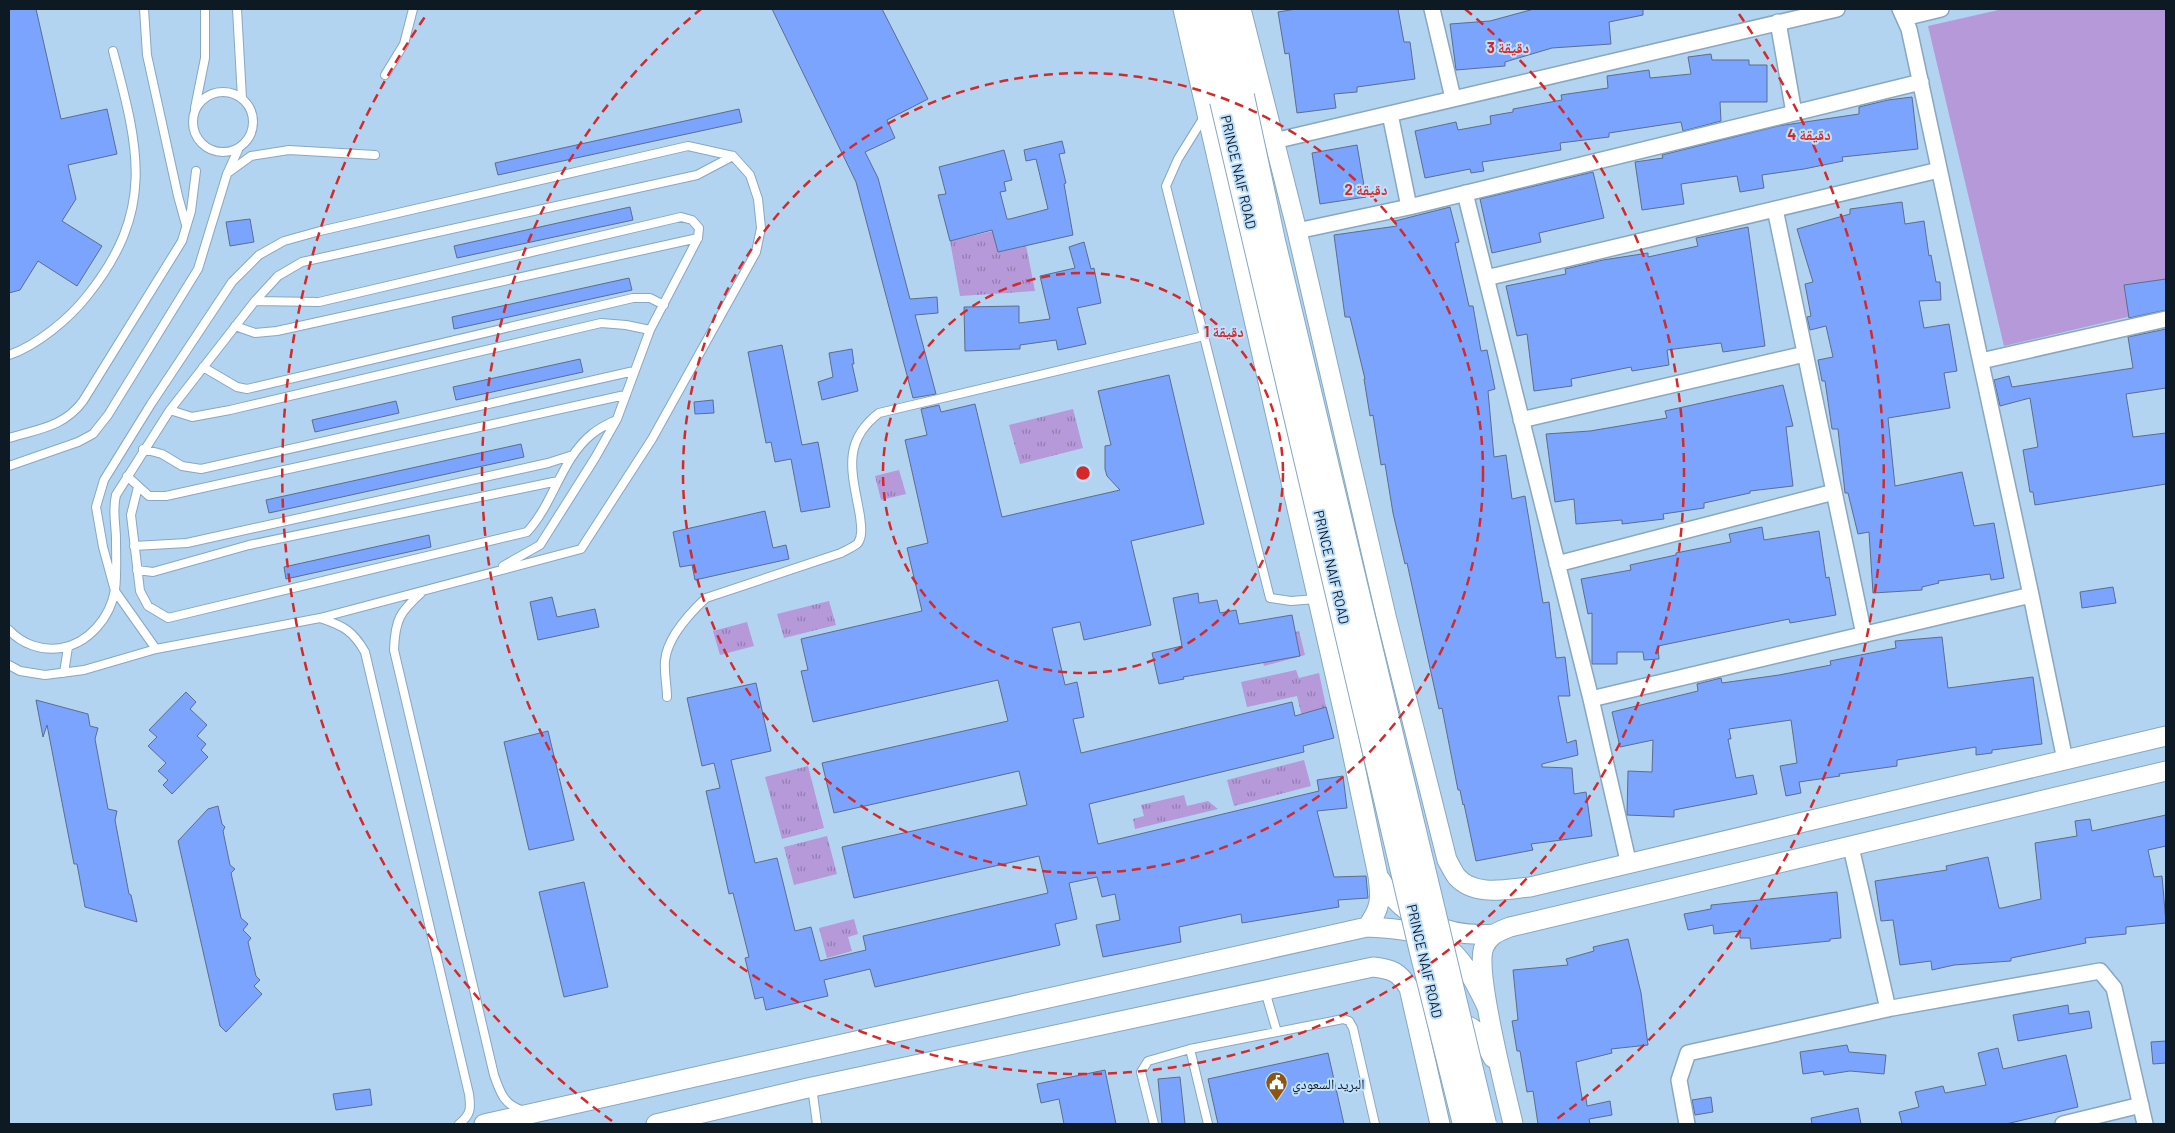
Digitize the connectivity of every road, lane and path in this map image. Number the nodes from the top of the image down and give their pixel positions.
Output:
1 (144, 9) edge
2 (205, 9) edge
3 (237, 9) edge
4 (413, 9) edge
5 (1182, 9) edge
6 (1200, 9) edge
7 (1224, 9) edge
8 (1241, 9) edge
9 (1432, 9) edge
10 (1837, 9) edge
11 (1941, 9) edge
12 (1902, 13) edge
13 (1778, 22) junction
14 (113, 51) dead end
15 (385, 75) dead end
16 (1921, 82) junction
17 (242, 98) junction
18 (1453, 98) junction
19 (1223, 103) junction
20 (194, 110) junction
21 (1794, 113) junction
22 (1390, 114) junction
23 (1274, 141) junction
24 (238, 150) junction
25 (375, 155) dead end
26 (733, 156) junction
27 (1940, 170) junction
28 (196, 171) dead end
29 (227, 174) junction
30 (1465, 193) junction
31 (1409, 208) junction
32 (1775, 209) junction
33 (187, 227) junction
34 (1297, 231) junction
35 (698, 238) junction
36 (1486, 278) junction
37 (255, 301) junction
38 (664, 305) junction
39 (2166, 319) edge
40 (235, 326) junction
41 (650, 330) junction
42 (1204, 336) junction
43 (1805, 354) junction
44 (9, 355) edge
45 (1981, 362) junction
46 (203, 367) junction
47 (634, 372) junction
48 (625, 396) junction
49 (170, 410) junction
50 (617, 419) junction
51 (1521, 420) junction
52 (9, 438) edge
53 (143, 449) junction
54 (573, 454) junction
55 (9, 466) edge
56 (127, 476) junction
57 (558, 481) junction
58 (138, 487) junction
59 (1834, 492) junction
60 (134, 546) junction
61 (1557, 564) junction
62 (137, 570) junction
63 (495, 571) junction
64 (114, 591) junction
65 (423, 591) junction
66 (2031, 596) junction
67 (1316, 600) junction
68 (320, 618) junction
69 (9, 630) edge
70 (1864, 635) junction
71 (68, 647) junction
72 (156, 649) junction
73 (9, 665) edge
74 (64, 673) junction
75 (668, 697) dead end
76 (1591, 699) junction
77 (2166, 736) edge
78 (1419, 746) junction
79 (2065, 760) junction
80 (2166, 771) edge
81 (1360, 791) junction
82 (1851, 847) junction
83 (1629, 865) junction
84 (1378, 876) junction
85 (1367, 927) junction
86 (1494, 934) junction
87 (1264, 989) junction
88 (1487, 1007) junction
89 (1888, 1009) junction
90 (1277, 1032) junction
91 (1190, 1049) junction
92 (1504, 1082) junction
93 (1432, 1086) junction
94 (812, 1087) junction
95 (2141, 1105) junction
96 (532, 1113) junction
97 (459, 1124) edge
98 (484, 1124) edge
99 (656, 1124) edge
100 (817, 1124) edge
101 (1154, 1124) edge
102 (1208, 1124) edge
103 (1376, 1124) edge
104 (1437, 1124) edge
105 (1465, 1124) edge
106 (1484, 1124) edge
107 (1513, 1124) edge
108 (1687, 1124) edge
109 (2063, 1124) edge
110 (2145, 1124) edge

1 - 33 lane
2 - 20 lane
3 - 17 lane
4 - 15 lane
5 - 19 street
6 - 19 main road, PRINCE NAIF ROAD
7 - 19 main road, PRINCE NAIF ROAD
8 - 23 street
9 - 18 street
10 - 13 street
11 - 12 street
12 - 16 street
13 - 18 street
13 - 21 street
14 - 44 lane
16 - 21 street
16 - 27 street
17 - 20 lane
17 - 24 lane
18 - 22 street
19 - 42 lane
19 - 67 street
19 - 105 main road, PRINCE NAIF ROAD, bridge
19 - 106 main road, PRINCE NAIF ROAD, bridge
20 - 24 lane
21 - 30 street
22 - 23 street
22 - 31 street
23 - 34 street
24 - 29 lane
25 - 29 lane
26 - 37 lane
26 - 63 lane
26 - 64 lane
27 - 32 street
27 - 45 street
28 - 33 lane
29 - 55 lane
30 - 31 street
30 - 36 street
31 - 34 street
32 - 36 street
32 - 43 street
33 - 52 lane
34 - 78 street
35 - 37 lane
35 - 38 lane
35 - 40 lane
36 - 51 street
37 - 40 lane
38 - 41 lane
38 - 46 lane
39 - 45 street
40 - 46 lane
41 - 47 lane
41 - 49 lane
42 - 67 lane
42 - 75 lane
43 - 51 street
43 - 59 street
45 - 66 street
46 - 49 lane
47 - 48 lane
47 - 53 lane
48 - 50 lane
48 - 58 lane
49 - 53 lane
50 - 54 lane
50 - 63 lane
51 - 61 street
53 - 56 lane
54 - 57 lane
54 - 60 lane
56 - 58 lane
56 - 64 lane
57 - 62 lane
57 - 62 lane
58 - 60 lane
59 - 61 street
59 - 70 street
60 - 62 lane
61 - 76 street
63 - 65 lane
64 - 71 lane
64 - 72 lane
65 - 68 lane
65 - 96 lane
66 - 70 street
66 - 79 street
67 - 81 street
68 - 72 lane
68 - 97 lane
69 - 71 lane
70 - 76 street
71 - 74 lane
72 - 74 lane
73 - 74 lane
76 - 83 street
77 - 79 street
78 - 81 street
78 - 83 street
79 - 83 street
80 - 82 street
81 - 84 street
82 - 86 street
82 - 89 street
84 - 85 street
84 - 86 street
85 - 88 street
85 - 96 street
86 - 88 street
87 - 90 lane
87 - 93 street
87 - 94 street
88 - 92 street
89 - 95 street
89 - 108 street
90 - 91 lane
90 - 103 lane
91 - 101 lane
91 - 102 lane
92 - 93 street
92 - 107 street
93 - 104 street
94 - 99 street
94 - 100 lane
95 - 109 street
95 - 110 street
96 - 98 street

